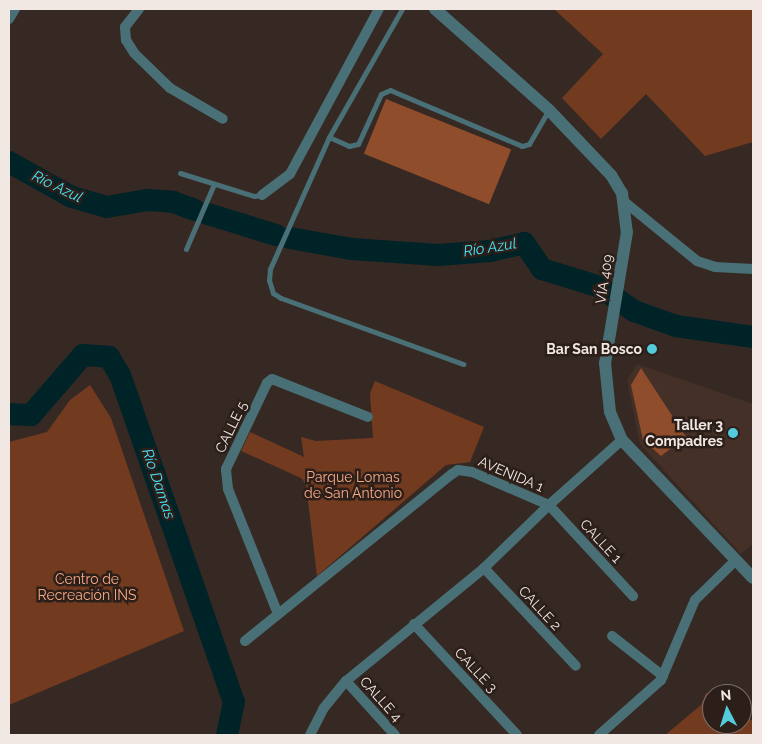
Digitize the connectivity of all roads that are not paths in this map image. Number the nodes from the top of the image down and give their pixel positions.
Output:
1 (15, 9) edge
2 (139, 9) edge
3 (379, 9) edge
4 (402, 9) edge
5 (435, 9) edge
6 (9, 19) edge
7 (549, 110) junction
8 (223, 119) dead end
9 (329, 137) junction
10 (180, 173) dead end
11 (214, 184) junction
12 (262, 195) joint
13 (626, 203) junction
14 (186, 249) dead end
15 (753, 269) edge
16 (463, 364) dead end
17 (368, 417) dead end
18 (622, 440) junction
19 (549, 505) junction
20 (736, 560) junction
21 (484, 568) junction
22 (753, 578) edge
23 (633, 596) dead end
24 (278, 614) junction
25 (414, 624) junction
26 (612, 636) dead end
27 (245, 641) dead end
28 (576, 666) dead end
29 (663, 676) junction
30 (346, 681) junction
31 (310, 735) edge
32 (395, 735) edge
33 (517, 735) edge
34 (599, 735) edge

1 - 6 street
2 - 8 street
3 - 12 street
4 - 9 lane
5 - 7 street, VÍA 409
7 - 9 lane
7 - 13 street, VÍA 409
9 - 16 lane
10 - 11 lane
11 - 12 lane
11 - 14 lane
13 - 15 street
13 - 18 street, VÍA 409
17 - 24 street, CALLE 5
18 - 19 street, AVENIDA 1
18 - 20 street, VÍA 409
19 - 21 street
19 - 23 street, CALLE 1
19 - 24 street, AVENIDA 1
20 - 22 street, VÍA 409
20 - 29 street
21 - 25 street
21 - 28 street, CALLE 2
24 - 27 street, AVENIDA 1
25 - 30 street
25 - 33 street, CALLE 3
26 - 29 street
29 - 34 street
30 - 31 street
30 - 32 street, CALLE 4

